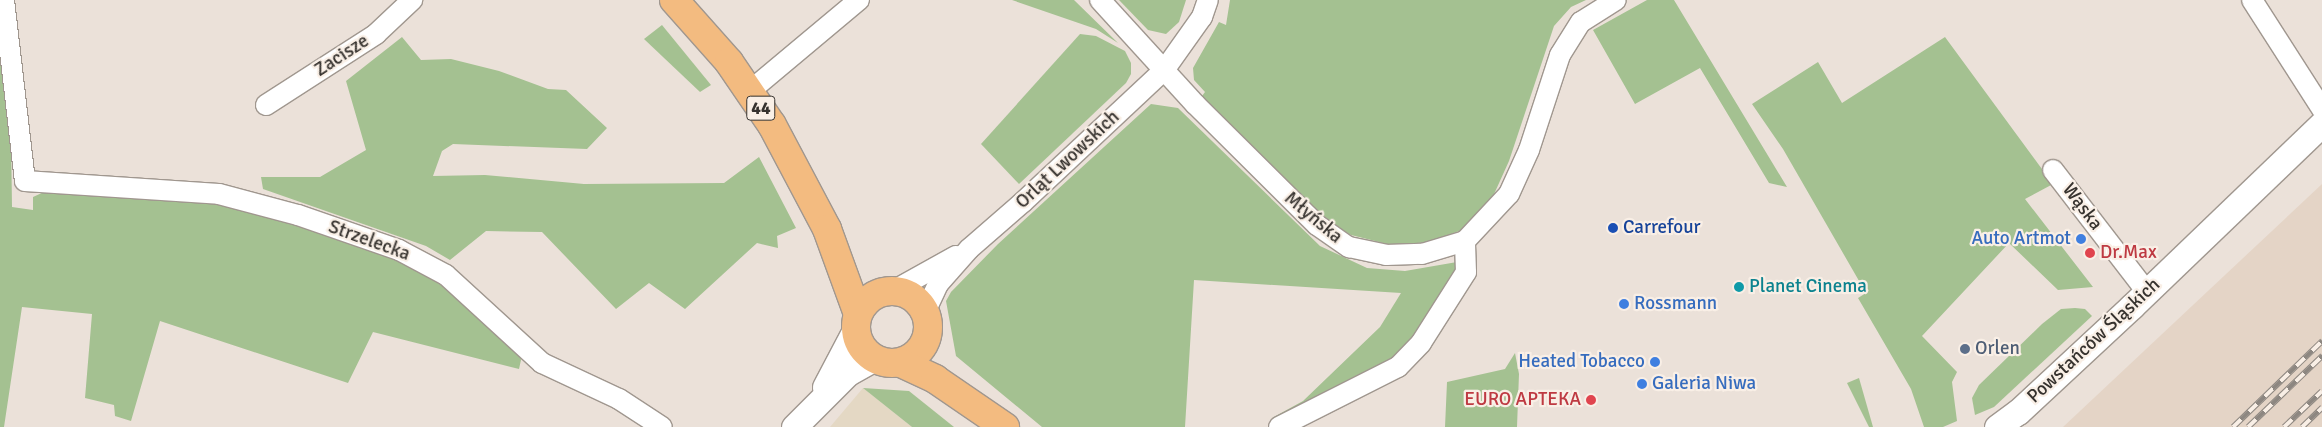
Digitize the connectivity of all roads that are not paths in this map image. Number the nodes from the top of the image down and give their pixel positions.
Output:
1 (4, 0) edge
2 (412, 0) edge
3 (674, 0) edge
4 (859, 0) edge
5 (1100, 0) edge
6 (1208, 0) edge
7 (1616, 0) edge
8 (2252, 0) edge
9 (1165, 70) junction
10 (750, 91) junction
11 (266, 105) dead end
12 (2322, 109) edge
13 (2322, 124) edge
14 (2054, 170) dead end
15 (827, 229) junction
16 (1465, 241) junction
17 (969, 249) junction
18 (887, 292) junction
19 (2146, 292) junction
20 (925, 312) junction
21 (856, 322) junction
22 (926, 340) junction
23 (874, 359) junction
24 (901, 363) junction
25 (817, 402) junction
26 (980, 407) junction
27 (2012, 420) edge
28 (662, 427) edge
29 (794, 427) edge
30 (1005, 427) edge
31 (1279, 427) edge
32 (1997, 427) edge

1 - 28 street, Strzelecka
2 - 11 street, Zacisze
3 - 10 main road, 44
4 - 10 street
5 - 9 street
6 - 9 street, Orląt Lwowskich
7 - 16 street
8 - 12 street
9 - 16 street, Młyńska
9 - 17 street, Orląt Lwowskich
10 - 15 main road, 44
13 - 19 street, Powstańców Śląskich
14 - 19 street, Wąska
15 - 18 main road, 44
15 - 21 main road, 44
16 - 31 street
17 - 18 street, Orląt Lwowskich
17 - 20 street, Orląt Lwowskich
18 - 20 main road, 44
18 - 21 main road
19 - 27 street, Powstańców Śląskich
20 - 22 main road
21 - 23 main road, 44
21 - 25 street
22 - 24 main road
22 - 26 main road
23 - 24 main road
23 - 25 street
24 - 26 main road
25 - 29 street
26 - 30 main road
27 - 32 street, Powstańców Śląskich

